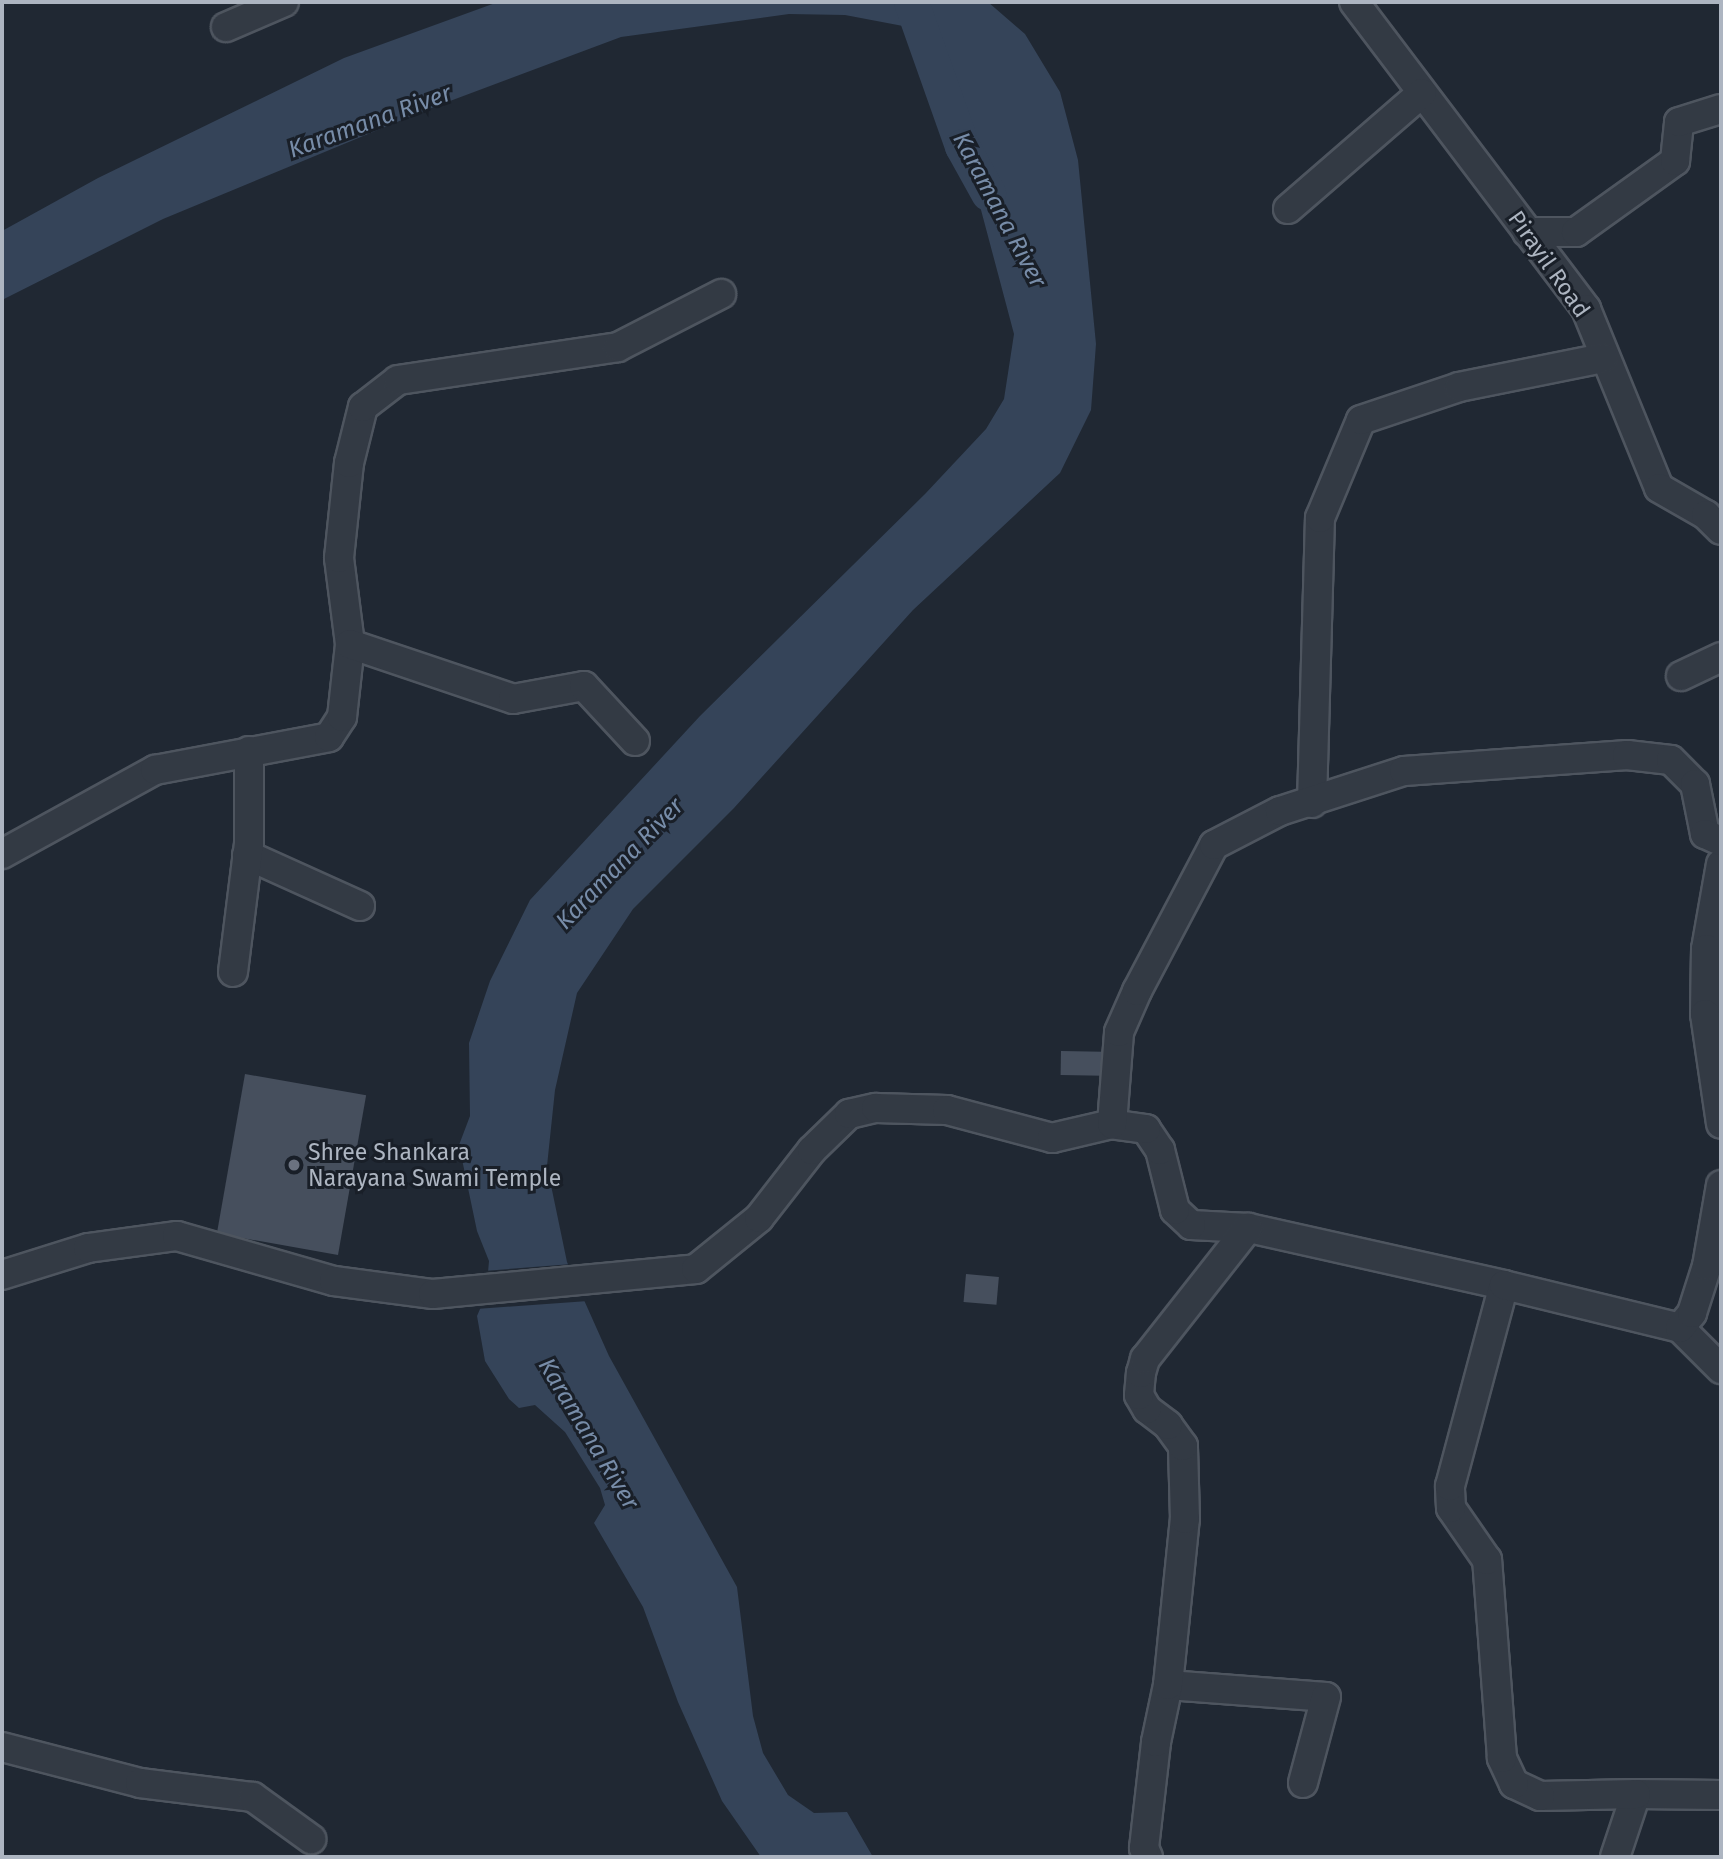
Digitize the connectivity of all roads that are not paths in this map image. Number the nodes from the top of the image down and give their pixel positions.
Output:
1 (284, 2) edge
2 (1354, 2) edge
3 (226, 27) dead end
4 (1422, 93) junction
5 (1716, 103) edge
6 (1288, 209) dead end
7 (1527, 232) junction
8 (721, 294) dead end
9 (1603, 358) junction
10 (1721, 530) edge
11 (350, 644) junction
12 (1721, 657) edge
13 (1681, 676) dead end
14 (635, 741) dead end
15 (249, 751) junction
16 (1312, 803) junction
17 (1721, 841) edge
18 (2, 854) edge
19 (247, 855) junction
20 (1721, 864) edge
21 (360, 906) dead end
22 (233, 972) dead end
23 (1112, 1124) junction
24 (1721, 1124) edge
25 (1721, 1185) edge
26 (1248, 1228) junction
27 (2, 1275) edge
28 (1504, 1285) junction
29 (1680, 1328) junction
30 (1721, 1369) edge
31 (1168, 1685) junction
32 (2, 1747) edge
33 (1303, 1783) dead end
34 (1636, 1794) junction
35 (1721, 1796) edge
36 (312, 1839) dead end
37 (1148, 1857) edge
38 (1615, 1857) edge

1 - 3 street
2 - 4 street, Pirayil Road
4 - 6 street
4 - 7 street, Pirayil Road
5 - 7 street
7 - 9 street, Pirayil Road
8 - 11 street
9 - 10 street, Pirayil Road
9 - 16 street
11 - 14 street
11 - 15 street
12 - 13 street
15 - 18 street
15 - 19 street
16 - 17 street
16 - 23 street
19 - 21 street
19 - 22 street
20 - 24 street
23 - 26 street
23 - 27 street
25 - 29 street
26 - 28 street
26 - 31 street
28 - 29 street
28 - 34 street
29 - 30 street
31 - 33 street
31 - 37 street
32 - 36 street
34 - 35 street
34 - 38 street

